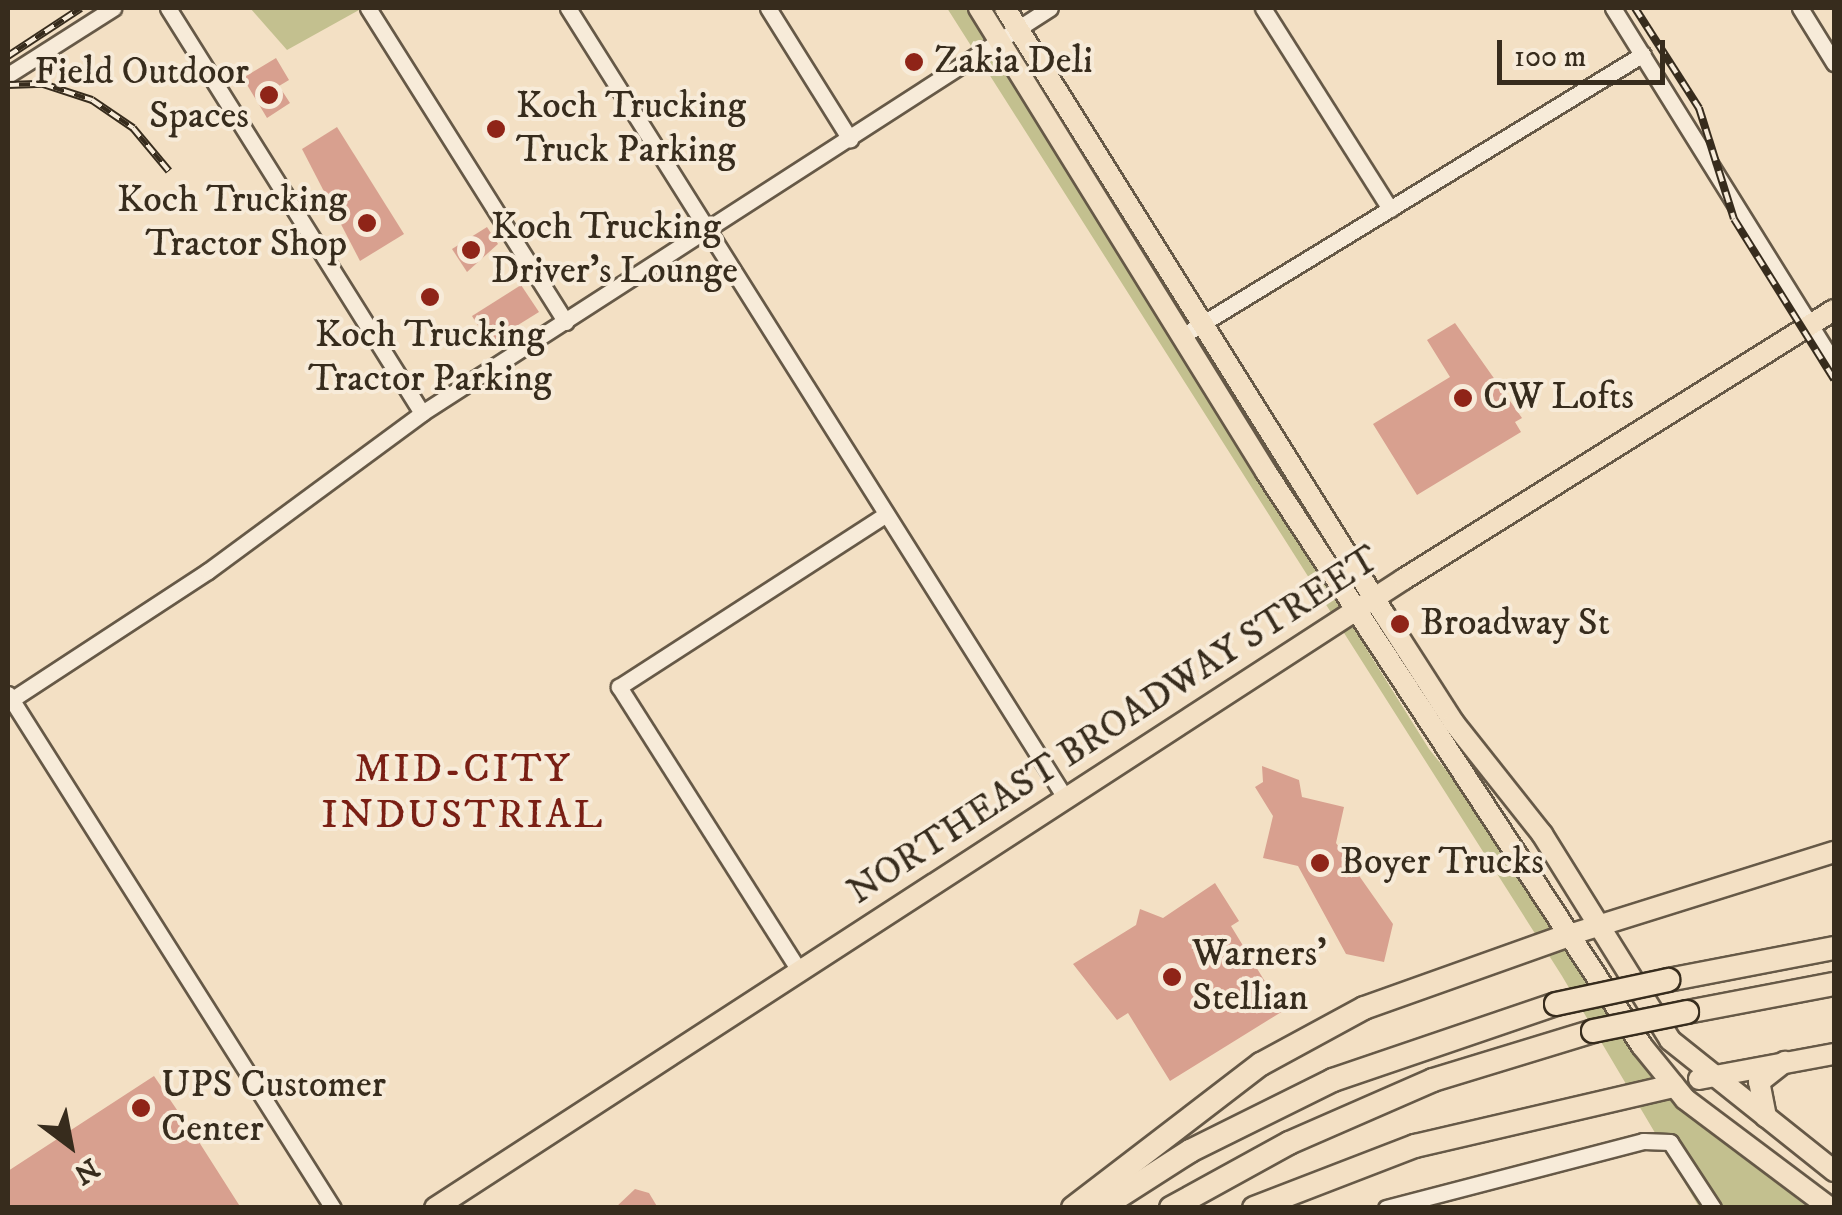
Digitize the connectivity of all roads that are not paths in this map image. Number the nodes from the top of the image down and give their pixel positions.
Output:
1 (113, 8) edge
2 (168, 8) edge
3 (368, 8) edge
4 (568, 8) edge
5 (768, 8) edge
6 (980, 8) edge
7 (1005, 8) edge
8 (1050, 8) edge
9 (1263, 8) edge
10 (1613, 8) edge
11 (1800, 8) edge
12 (1009, 35) junction
13 (1642, 54) junction
14 (1834, 63) edge
15 (8, 75) edge
16 (850, 138) junction
17 (1390, 209) junction
18 (708, 230) junction
19 (1834, 310) edge
20 (566, 322) junction
21 (1203, 324) junction
22 (1811, 325) junction
23 (1182, 336) junction
24 (1834, 363) edge
25 (422, 412) junction
26 (886, 514) junction
27 (1374, 598) junction
28 (1356, 610) junction
29 (10, 697) edge
30 (1066, 799) junction
31 (1834, 852) edge
32 (1600, 924) junction
33 (1569, 935) junction
34 (1834, 946) edge
35 (800, 972) junction
36 (1834, 984) edge
37 (1834, 1054) edge
38 (1793, 1058) junction
39 (1707, 1077) junction
40 (1672, 1086) junction
41 (1770, 1123) junction
42 (1834, 1171) edge
43 (334, 1208) edge
44 (435, 1208) edge
45 (1074, 1208) edge
46 (1102, 1208) edge
47 (1171, 1208) edge
48 (1254, 1208) edge
49 (1386, 1208) edge
50 (1713, 1208) edge
51 (1830, 1208) edge

1 - 15 street
2 - 25 street
3 - 20 street
4 - 18 street
5 - 16 street
6 - 12 main road
7 - 12 main road
8 - 12 street
9 - 17 street
10 - 13 street
11 - 14 street
12 - 16 street
12 - 21 main road
12 - 23 main road
13 - 17 street
13 - 22 street
16 - 18 street
17 - 21 street
18 - 20 street
18 - 26 street
19 - 22 main road, NORTHEAST BROADWAY STREET
20 - 25 street
21 - 23 street
21 - 27 main road
22 - 24 street
22 - 27 main road, NORTHEAST BROADWAY STREET
23 - 28 main road
25 - 29 street
26 - 30 street
26 - 35 street
27 - 28 main road, NORTHEAST BROADWAY STREET
27 - 32 main road
28 - 30 main road, NORTHEAST BROADWAY STREET
28 - 33 main road
29 - 43 street
30 - 35 main road, NORTHEAST BROADWAY STREET
31 - 32 main road
32 - 33 main road
32 - 39 main road
33 - 40 main road
33 - 45 highway
34 - 46 highway, bridge
35 - 44 main road, NORTHEAST BROADWAY STREET
36 - 47 highway, bridge
37 - 38 main road
38 - 39 main road
38 - 41 main road
39 - 40 main road
39 - 41 main road
40 - 48 highway
40 - 51 main road
41 - 42 main road
49 - 50 street

